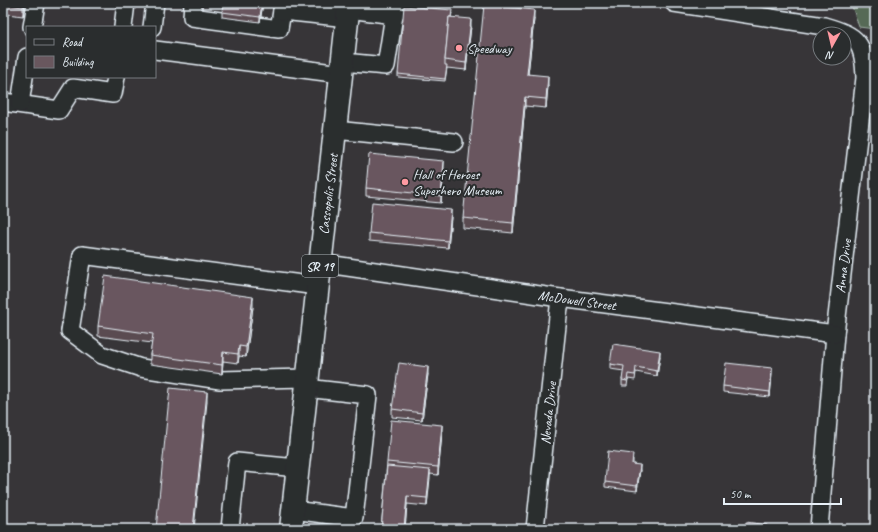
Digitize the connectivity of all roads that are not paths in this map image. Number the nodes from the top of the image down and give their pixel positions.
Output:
1 (36, 3) edge
2 (126, 3) edge
3 (155, 3) edge
4 (193, 3) edge
5 (431, 3) edge
6 (674, 3) edge
7 (282, 7) edge
8 (349, 10) edge
9 (394, 15) junction
10 (32, 26) edge
11 (122, 26) edge
12 (152, 26) edge
13 (156, 50) edge
14 (26, 60) edge
15 (342, 68) junction
16 (116, 78) edge
17 (11, 103) edge
18 (335, 130) junction
19 (454, 142) dead end
20 (320, 263) junction
21 (317, 286) junction
22 (560, 298) junction
23 (835, 334) junction
24 (307, 383) junction
25 (298, 468) junction
26 (292, 520) edge
27 (230, 529) edge
28 (535, 529) edge
29 (819, 529) edge

1 - 10 street
2 - 11 street
3 - 12 street
4 - 7 street
5 - 9 street
6 - 23 street, Anna Drive
7 - 8 street
8 - 9 street
8 - 15 main road, Cassopolis Street / SR 19
9 - 15 street
13 - 15 street
14 - 17 street
15 - 18 main road, Cassopolis Street / SR 19
16 - 17 street
18 - 19 street
18 - 20 main road, Cassopolis Street / SR 19
20 - 21 main road, Cassopolis Street / SR 19
20 - 22 street, McDowell Street
21 - 24 main road, Cassopolis Street / SR 19
21 - 24 street
22 - 23 street, McDowell Street
22 - 28 street, Nevada Drive
23 - 29 street, Anna Drive
24 - 25 main road, Cassopolis Street / SR 19
24 - 26 street
25 - 26 main road, Cassopolis Street / SR 19
25 - 27 street

